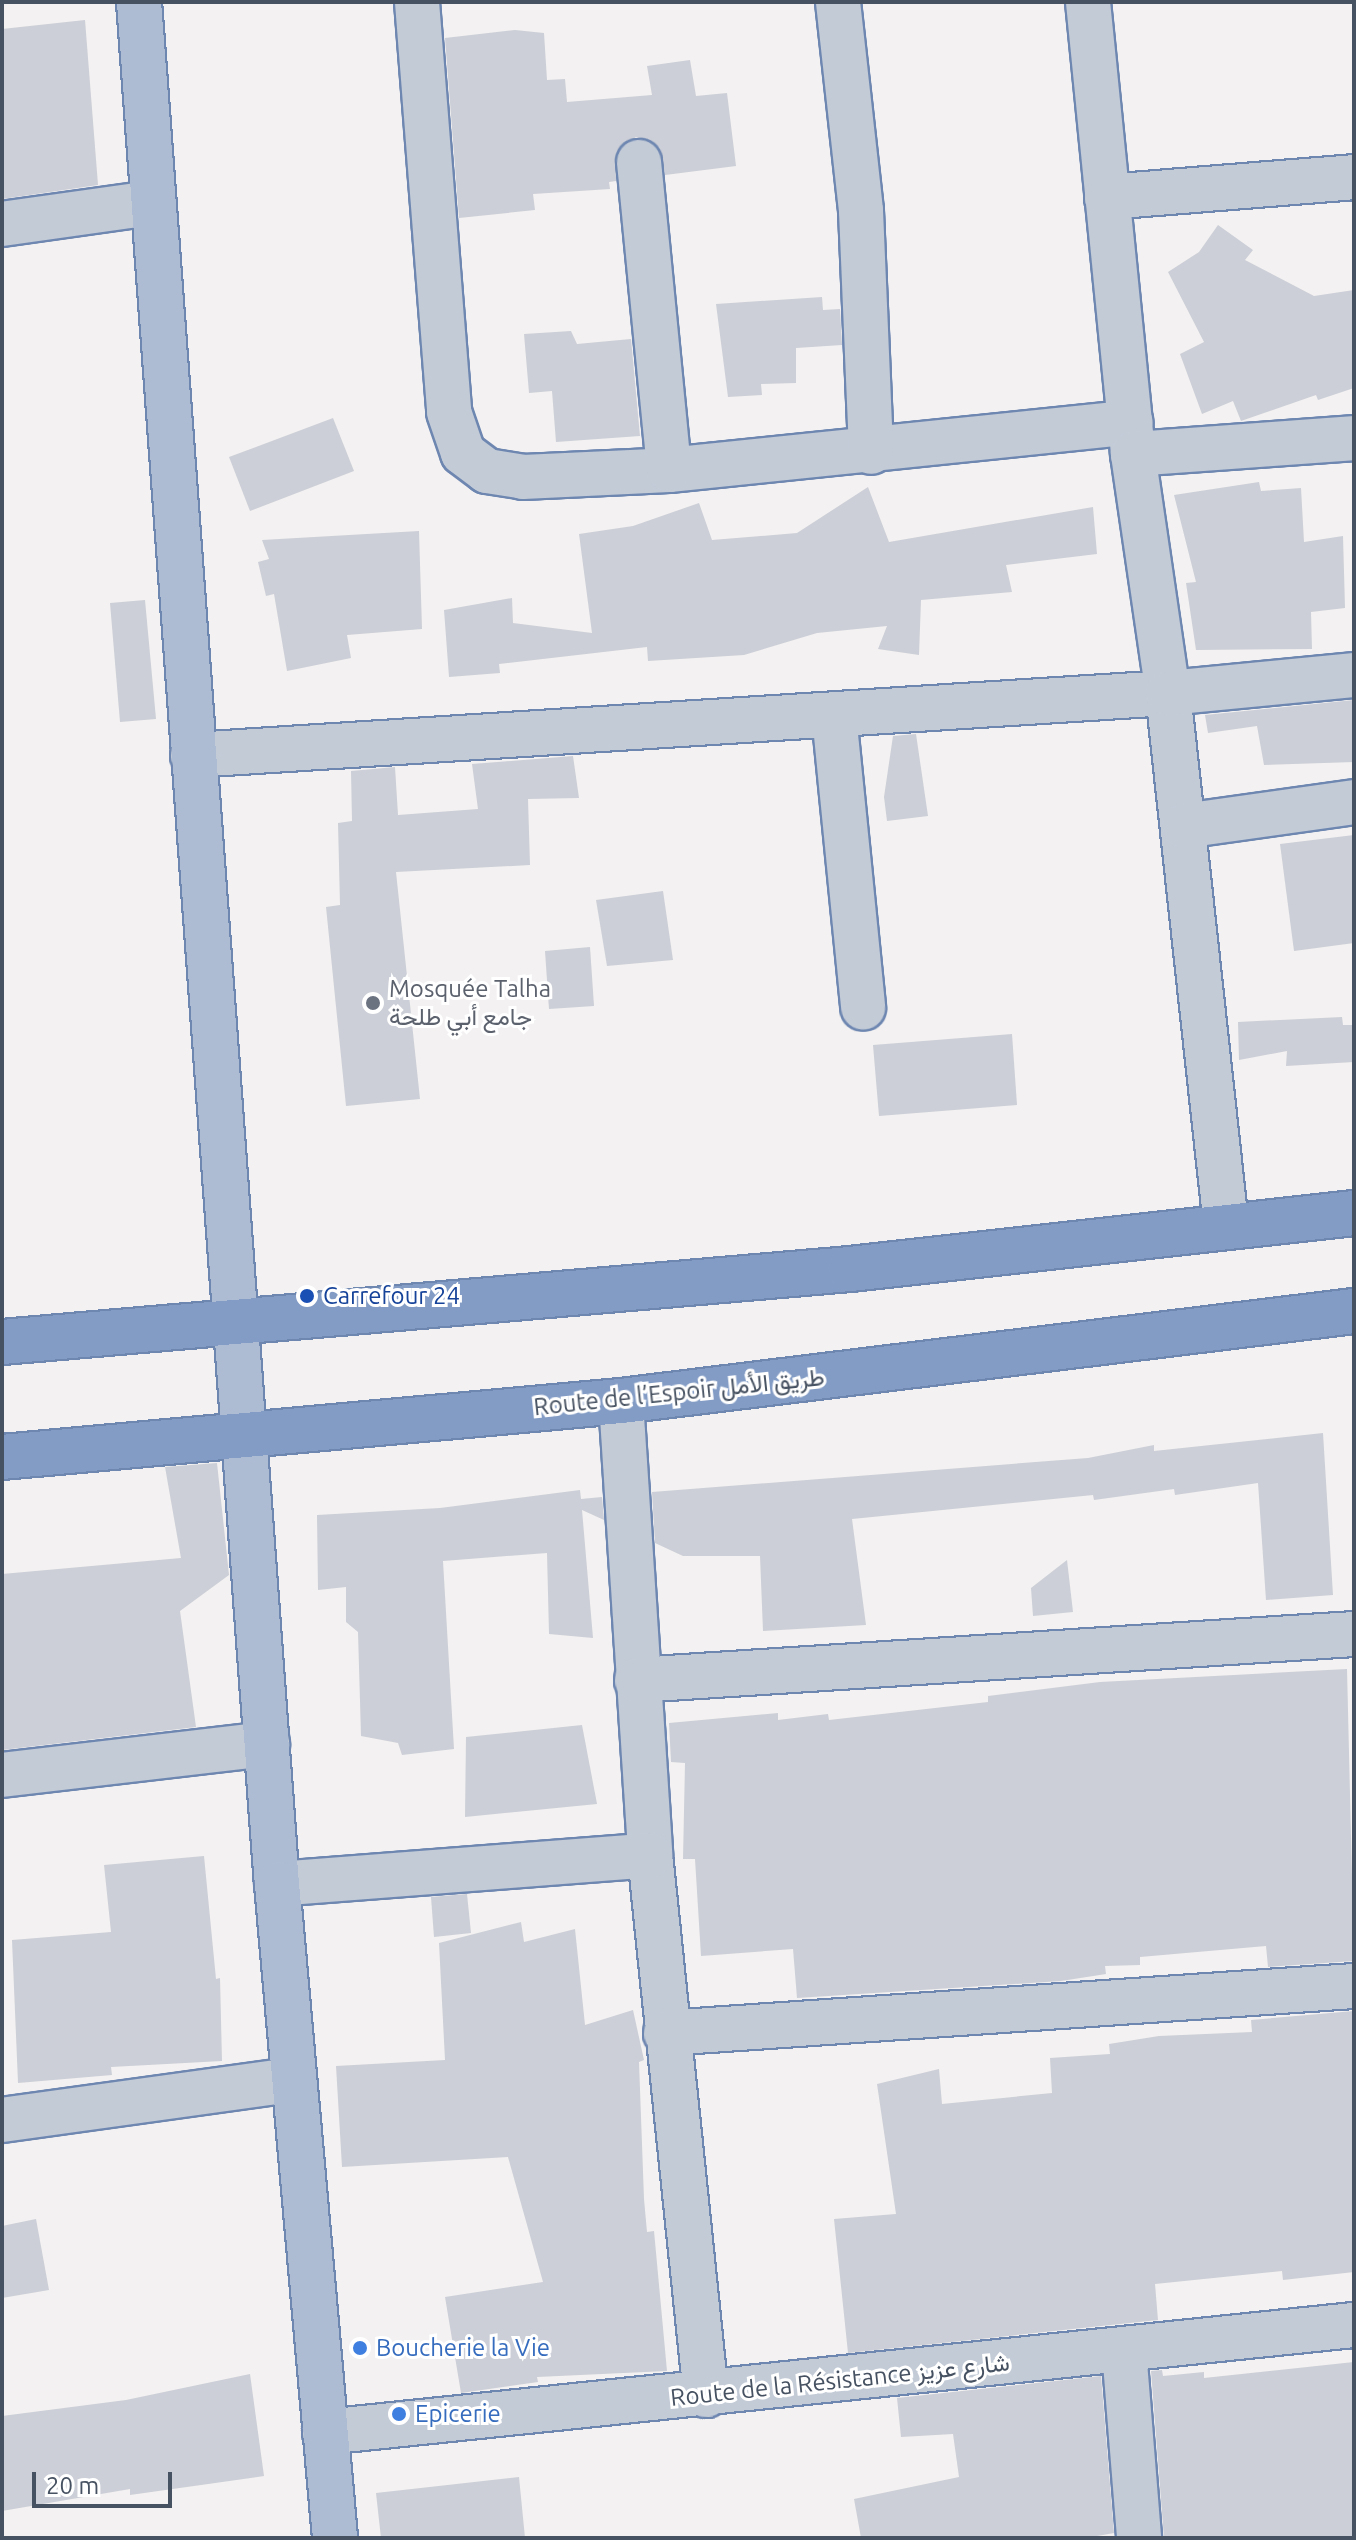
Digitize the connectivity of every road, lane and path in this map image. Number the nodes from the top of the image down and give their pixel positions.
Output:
1 (139, 2) edge
2 (417, 2) edge
3 (838, 2) edge
4 (1088, 2) edge
5 (639, 162) dead end
6 (1354, 177) edge
7 (1107, 197) junction
8 (151, 203) junction
9 (2, 224) edge
10 (1132, 438) junction
11 (1354, 438) edge
12 (871, 452) junction
13 (669, 470) junction
14 (1354, 675) edge
15 (1168, 693) junction
16 (834, 715) junction
17 (193, 755) junction
18 (1354, 802) edge
19 (1184, 826) junction
20 (863, 1008) dead end
21 (1354, 1213) edge
22 (1226, 1225) junction
23 (1354, 1311) edge
24 (238, 1324) junction
25 (2, 1342) edge
26 (621, 1401) junction
27 (245, 1432) junction
28 (2, 1457) edge
29 (1354, 1634) edge
30 (637, 1680) junction
31 (267, 1744) junction
32 (2, 1775) edge
33 (650, 1855) junction
34 (277, 1884) junction
35 (1354, 1986) edge
36 (666, 2033) junction
37 (292, 2080) junction
38 (2, 2120) edge
39 (1354, 2325) edge
40 (1124, 2350) junction
41 (706, 2395) junction
42 (325, 2432) junction
43 (335, 2538) edge
44 (1139, 2538) edge

1 - 8 main road
2 - 13 street
3 - 12 street
4 - 7 street
5 - 13 street
6 - 7 street
7 - 10 street
8 - 9 street
8 - 17 main road
10 - 11 street
10 - 12 street
10 - 15 street
12 - 13 street
14 - 15 street
15 - 16 street
15 - 19 street
16 - 17 street
16 - 20 street
17 - 24 main road
18 - 19 street
19 - 22 street
21 - 22 highway
22 - 24 highway
23 - 26 highway, Route de l’Espoir طريق الأمل
24 - 25 highway
24 - 27 main road
26 - 27 highway, Route de l’Espoir طريق الأمل
26 - 30 street
27 - 28 highway, Route de l’Espoir طريق الأمل
27 - 31 main road
29 - 30 street
30 - 33 street
31 - 32 street
31 - 34 main road
33 - 34 street
33 - 36 street
34 - 37 main road
35 - 36 street
36 - 41 street
37 - 38 street
37 - 42 main road
39 - 40 street, Route de la Résistance شارع عزيز
40 - 41 street, Route de la Résistance شارع عزيز
40 - 44 street
41 - 42 street, Route de la Résistance شارع عزيز
42 - 43 main road

